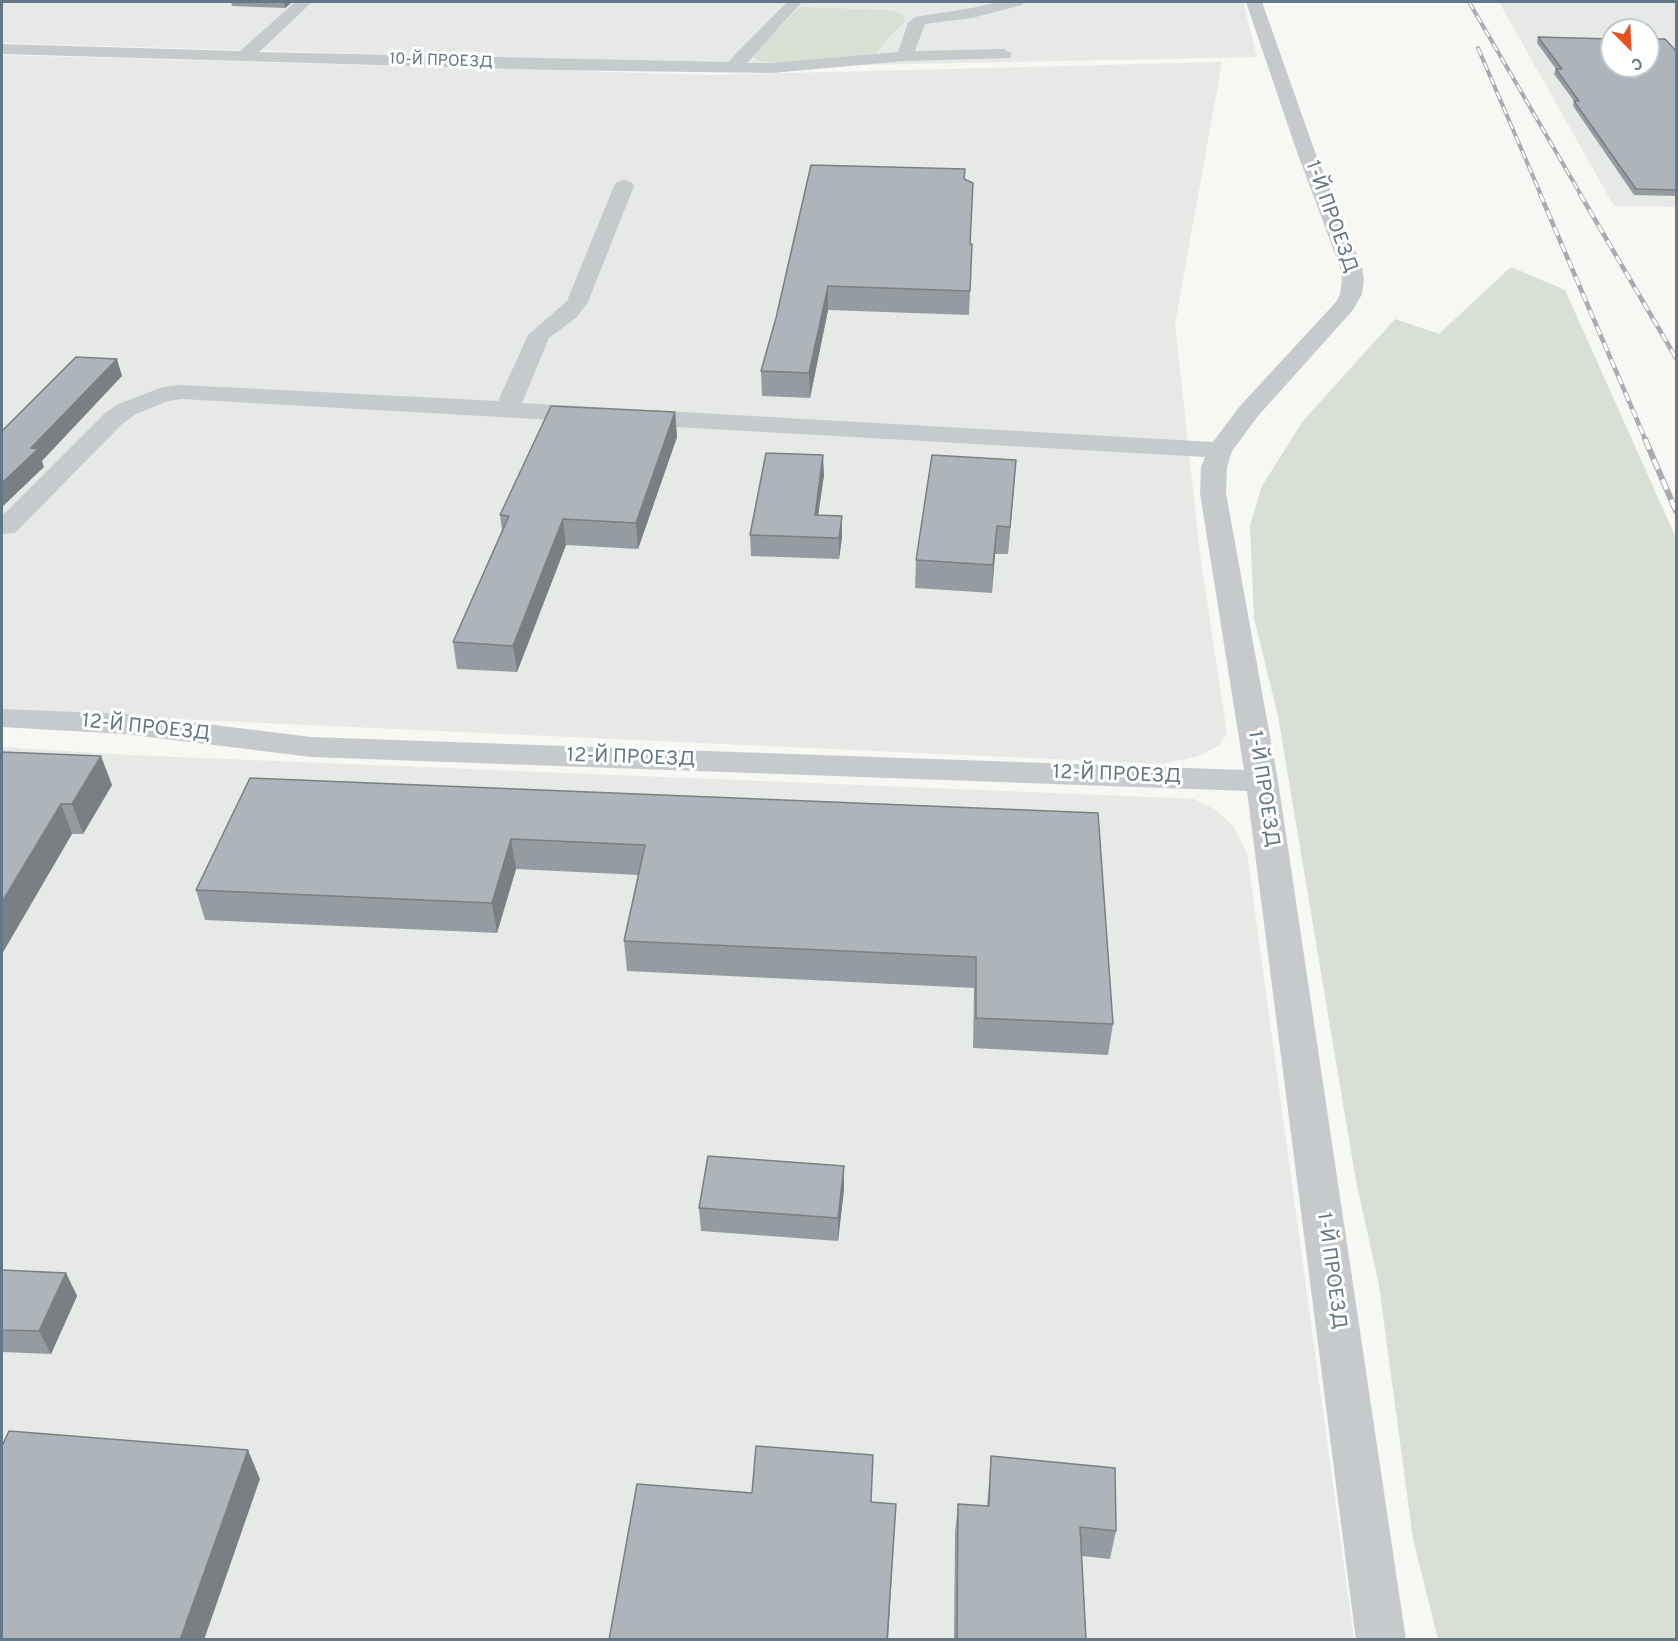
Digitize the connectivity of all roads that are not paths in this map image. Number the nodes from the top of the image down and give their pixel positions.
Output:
1 (304, 2) edge
2 (795, 2) edge
3 (1016, 2) edge
4 (1254, 2) edge
5 (2, 49) edge
6 (1004, 54) dead end
7 (244, 56) junction
8 (905, 56) junction
9 (731, 69) junction
10 (624, 186) dead end
11 (507, 410) junction
12 (1220, 450) junction
13 (6, 527) dead end
14 (2, 718) edge
15 (1262, 781) junction
16 (1381, 1640) edge

1 - 7 street
2 - 9 street
3 - 8 street
4 - 12 street, 1-Й ПРОЕЗД
5 - 7 street, 10-Й ПРОЕЗД
6 - 8 street, 10-Й ПРОЕЗД
7 - 9 street, 10-Й ПРОЕЗД
8 - 9 street, 10-Й ПРОЕЗД
10 - 11 street
11 - 12 street
11 - 13 street
12 - 15 street, 1-Й ПРОЕЗД
14 - 15 street, 12-Й ПРОЕЗД
15 - 16 street, 1-Й ПРОЕЗД

